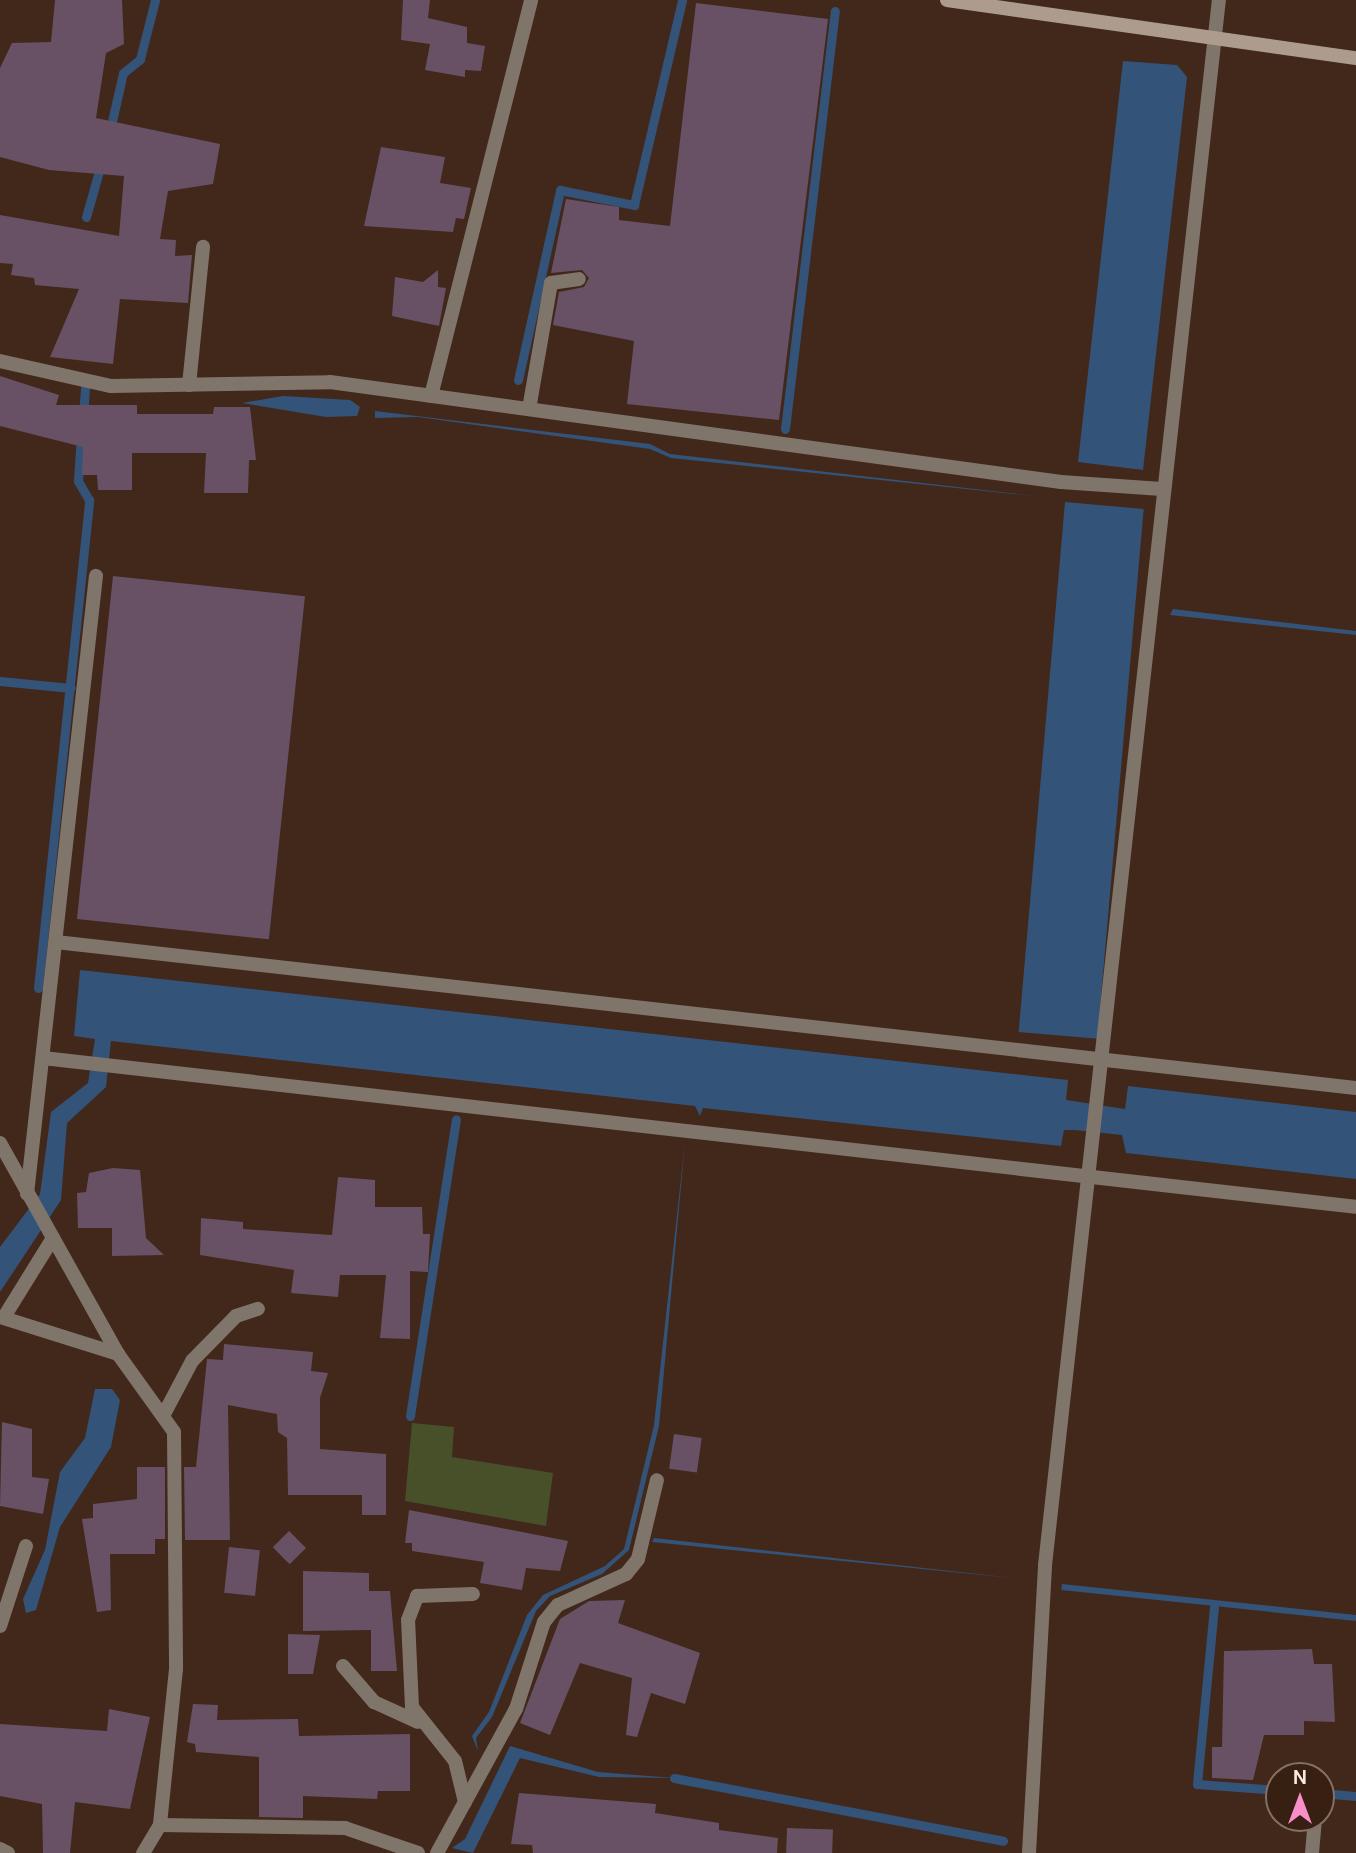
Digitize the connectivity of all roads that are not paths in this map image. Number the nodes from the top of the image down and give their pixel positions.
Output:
1 (531, 0) edge
2 (947, 0) edge
3 (1219, 0) edge
4 (1215, 38) junction
5 (1356, 58) edge
6 (204, 247) dead end
7 (579, 279) dead end
8 (0, 361) edge
9 (189, 385) junction
10 (431, 396) junction
11 (528, 409) junction
12 (1157, 489) junction
13 (96, 576) dead end
14 (55, 942) junction
15 (43, 1058) junction
16 (1102, 1058) junction
17 (1356, 1088) edge
18 (0, 1143) edge
19 (1086, 1176) junction
20 (27, 1194) junction
21 (1356, 1207) edge
22 (53, 1238) junction
23 (258, 1308) dead end
24 (2, 1317) edge
25 (118, 1354) junction
26 (163, 1416) junction
27 (657, 1480) dead end
28 (26, 1546) dead end
29 (473, 1594) dead end
30 (0, 1626) edge
31 (343, 1666) dead end
32 (418, 1722) junction
33 (465, 1802) junction
34 (160, 1825) junction
35 (1313, 1832) edge
36 (0, 1849) edge
37 (8, 1853) edge
38 (143, 1853) edge
39 (418, 1853) edge
40 (437, 1853) edge
41 (1029, 1853) edge
42 (1311, 1853) edge

1 - 10 street
2 - 4 street
3 - 4 street
4 - 5 street
4 - 12 street
6 - 9 street
7 - 11 street
8 - 9 street
9 - 10 street
10 - 11 street
11 - 12 street
12 - 16 street
13 - 14 street
14 - 15 street
14 - 16 street
15 - 19 street
15 - 20 street
16 - 17 street
16 - 19 street
18 - 20 street
19 - 21 street
19 - 41 street
20 - 22 street
22 - 24 street
22 - 25 street
23 - 26 street
24 - 25 street
25 - 26 street
26 - 34 street
27 - 33 street
28 - 30 street
29 - 32 street
31 - 32 street
32 - 33 street
33 - 40 street
34 - 38 street
34 - 39 street
35 - 42 street
36 - 37 street

